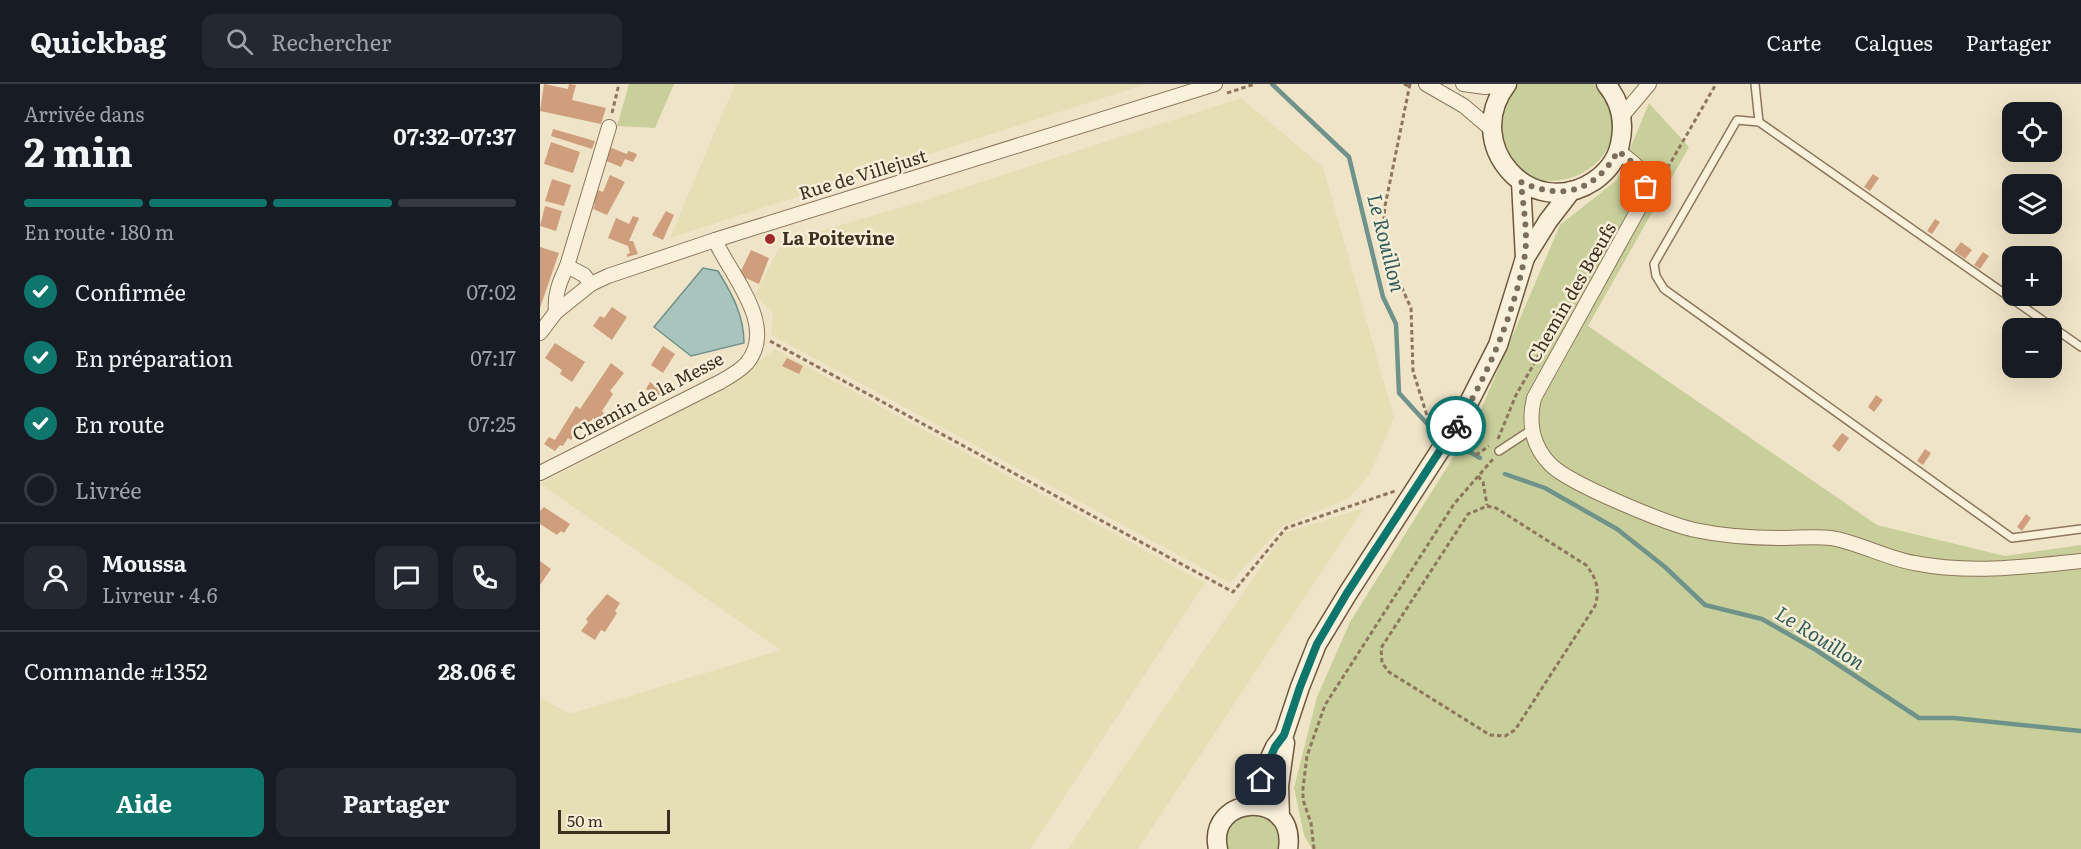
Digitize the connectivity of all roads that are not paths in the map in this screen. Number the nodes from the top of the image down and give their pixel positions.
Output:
1 (1215, 84) edge
2 (1426, 84) edge
3 (1463, 84) edge
4 (1606, 84) edge
5 (1649, 84) edge
6 (1755, 84) edge
7 (1506, 85) edge
8 (1622, 116) junction
9 (1759, 122) junction
10 (609, 127) road end
11 (1491, 129) junction
12 (1618, 151) junction
13 (1521, 182) junction
14 (1571, 191) junction
15 (714, 240) junction
16 (1525, 258) junction
17 (567, 266) junction
18 (591, 284) junction
19 (556, 312) junction
20 (540, 333) edge
21 (2081, 347) edge
22 (1531, 430) junction
23 (1498, 448) road end
24 (540, 473) edge
25 (2081, 529) edge
26 (2081, 561) edge
27 (1284, 735) junction
28 (1248, 805) junction
29 (1280, 817) junction
30 (1218, 849) edge
31 (1287, 849) edge

1 - 15 street, Rue de Villejust
2 - 11 street
3 - 7 street
4 - 8 main road
5 - 8 street
6 - 9 lane
7 - 11 main road
8 - 12 main road
9 - 21 lane
9 - 25 lane
10 - 17 street
11 - 13 main road
12 - 14 main road
12 - 22 street, Chemin des Bœufs
13 - 14 main road
13 - 16 main road
14 - 16 main road
15 - 18 street, Rue de Villejust
15 - 24 street, Chemin de la Messe
16 - 27 main road
17 - 18 street
17 - 19 street
18 - 19 street, Rue de Villejust
19 - 20 street, Rue de Villejust
22 - 23 lane
22 - 26 street
27 - 28 main road
27 - 29 main road
28 - 29 main road
28 - 30 main road
29 - 31 main road

